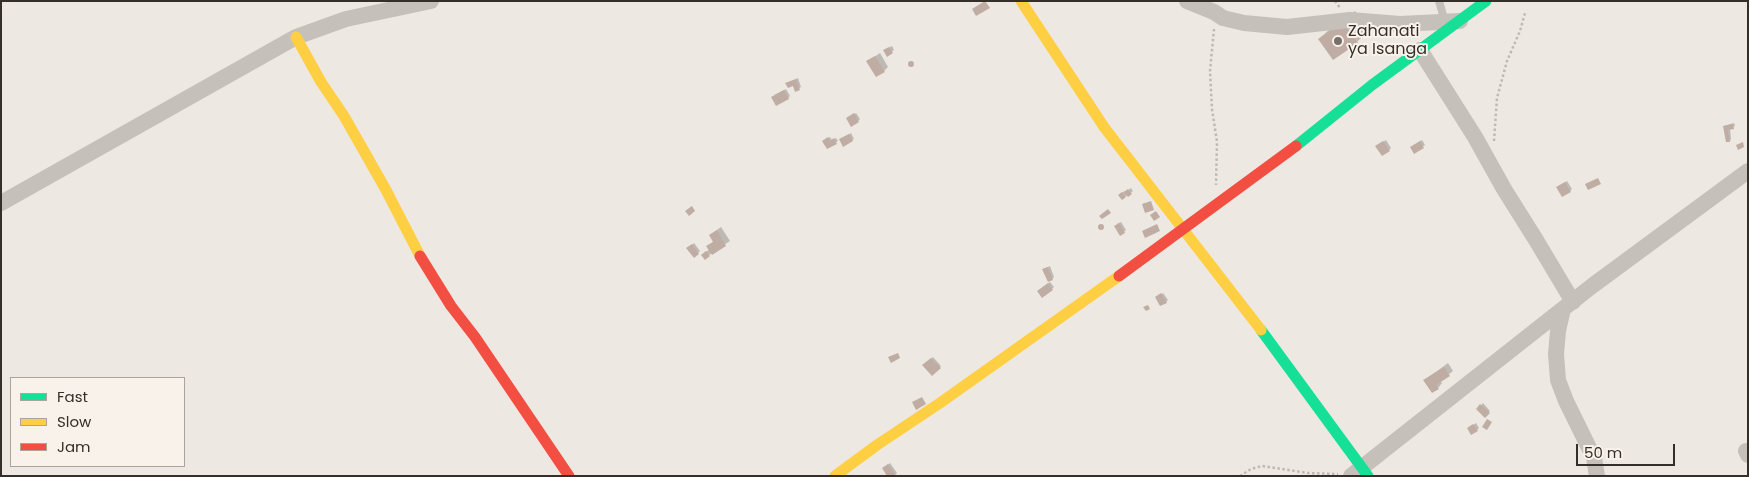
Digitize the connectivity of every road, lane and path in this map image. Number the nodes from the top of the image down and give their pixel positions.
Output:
1 (431, 1) edge
2 (1021, 1) edge
3 (1187, 1) edge
4 (1439, 1) edge
5 (1486, 1) edge
6 (1215, 7) edge
7 (1525, 13) dead end
8 (1452, 22) junction
9 (296, 37) junction
10 (1420, 50) junction
11 (1495, 149) dead end
12 (1748, 171) edge
13 (1, 203) edge
14 (1215, 207) junction
15 (1184, 230) junction
16 (1568, 306) junction
17 (1358, 473) edge
18 (569, 476) edge
19 (835, 476) edge
20 (1240, 476) edge
21 (1597, 476) edge

1 - 9 street
2 - 15 street
3 - 6 street
4 - 8 lane
5 - 8 street
6 - 8 street
6 - 14 path
7 - 11 path
8 - 10 street
9 - 13 street
9 - 18 street
10 - 14 street
10 - 16 street
12 - 16 street
14 - 15 street
15 - 17 street
15 - 19 street
16 - 17 street
16 - 21 street
17 - 20 path

